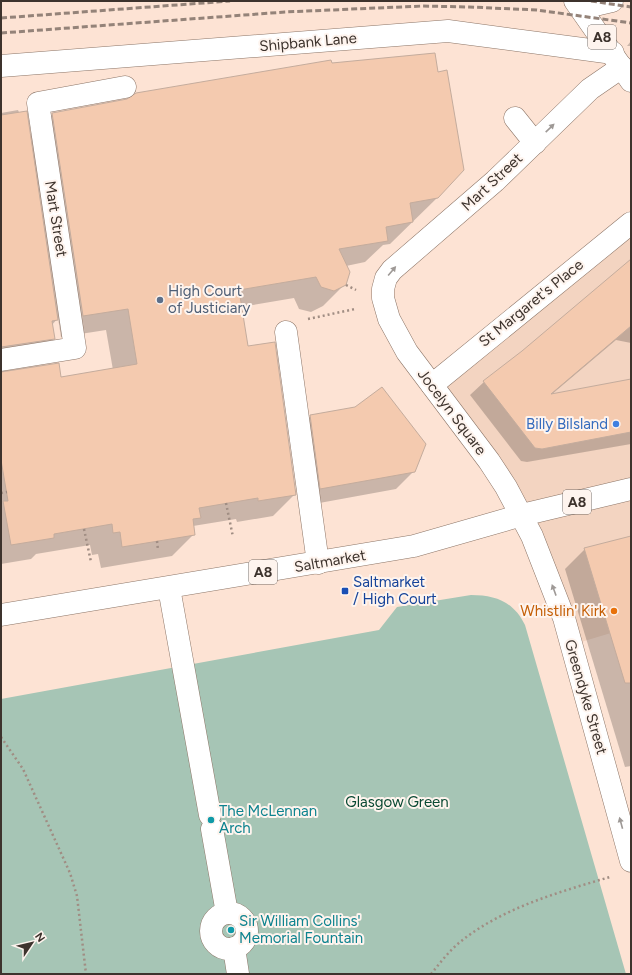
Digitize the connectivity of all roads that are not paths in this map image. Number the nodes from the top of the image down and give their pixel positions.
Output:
1 (612, 1) edge
2 (578, 5) edge
3 (1, 66) edge
4 (622, 67) edge
5 (125, 87) dead end
6 (515, 118) dead end
7 (535, 143) junction
8 (631, 223) edge
9 (385, 308) joint
10 (286, 332) dead end
11 (1, 360) edge
12 (432, 385) junction
13 (631, 490) edge
14 (522, 515) junction
15 (318, 563) junction
16 (169, 588) junction
17 (1, 615) edge
18 (631, 861) edge
19 (238, 974) edge

1 - 2 street
2 - 4 street, A8
3 - 4 street, Shipbank Lane
7 -> 4 street, Mart Street
5 - 11 street, Mart Street
6 - 7 street
9 -> 7 street, Mart Street
8 - 12 street, St Margaret's Place
9 - 12 street, Jocelyn Square
10 - 15 street
12 - 14 street, Jocelyn Square
13 - 14 street, Saltmarket / A8
14 - 15 street, Saltmarket / A8
18 -> 14 street, Greendyke Street
15 - 16 street, Saltmarket / A8
16 - 17 street, Saltmarket / A8
16 - 19 street

